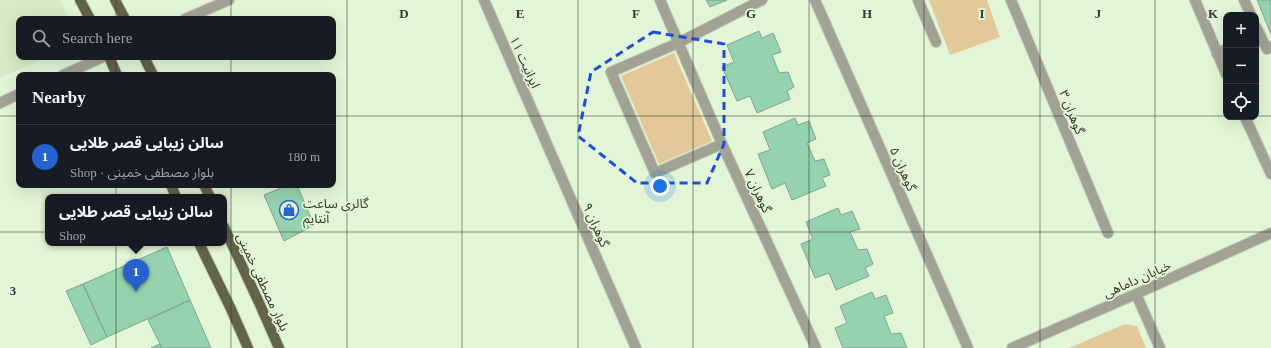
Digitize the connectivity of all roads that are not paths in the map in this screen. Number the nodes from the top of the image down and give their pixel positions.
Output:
1 (80, 0) edge
2 (115, 0) edge
3 (229, 0) edge
4 (484, 0) edge
5 (660, 0) edge
6 (762, 0) edge
7 (814, 0) edge
8 (918, 0) edge
9 (1011, 0) edge
10 (1195, 0) edge
11 (1244, 0) edge
12 (1250, 12) edge
13 (88, 16) edge
14 (123, 16) edge
15 (192, 16) edge
16 (1259, 35) edge
17 (936, 42) dead end
18 (678, 43) junction
19 (1271, 47) edge
20 (1221, 52) edge
21 (96, 60) edge
22 (110, 60) edge
23 (146, 60) edge
24 (70, 72) edge
25 (116, 72) edge
26 (152, 72) edge
27 (16, 95) edge
28 (0, 103) edge
29 (533, 112) joint
30 (1246, 120) edge
31 (722, 144) junction
32 (1271, 174) edge
33 (227, 233) edge
34 (1108, 233) dead end
35 (1271, 233) edge
36 (200, 246) edge
37 (1136, 294) junction
38 (248, 348) edge
39 (279, 348) edge
40 (636, 348) edge
41 (816, 348) edge
42 (968, 348) edge
43 (1012, 348) edge
44 (1160, 348) edge

1 - 13 main road
2 - 14 main road
3 - 15 street
4 - 29 street, ایرانیت ۱۱
5 - 18 street, گوهران ۷
6 - 18 street
7 - 42 street, گوهران ۵
8 - 17 street
9 - 34 street, گوهران ۳
10 - 20 street
11 - 12 street
16 - 19 street
18 - 31 street, گوهران ۷
18 - 31 street
21 - 24 street
22 - 25 main road
23 - 26 main road
27 - 28 street
29 - 40 street, گوهران ۹
30 - 32 street
31 - 41 street, گوهران ۷
33 - 39 main road, بلوار مصطفی خمینی
35 - 37 street, خیابان داماهی
36 - 38 main road
37 - 43 street, خیابان داماهی
37 - 44 street

